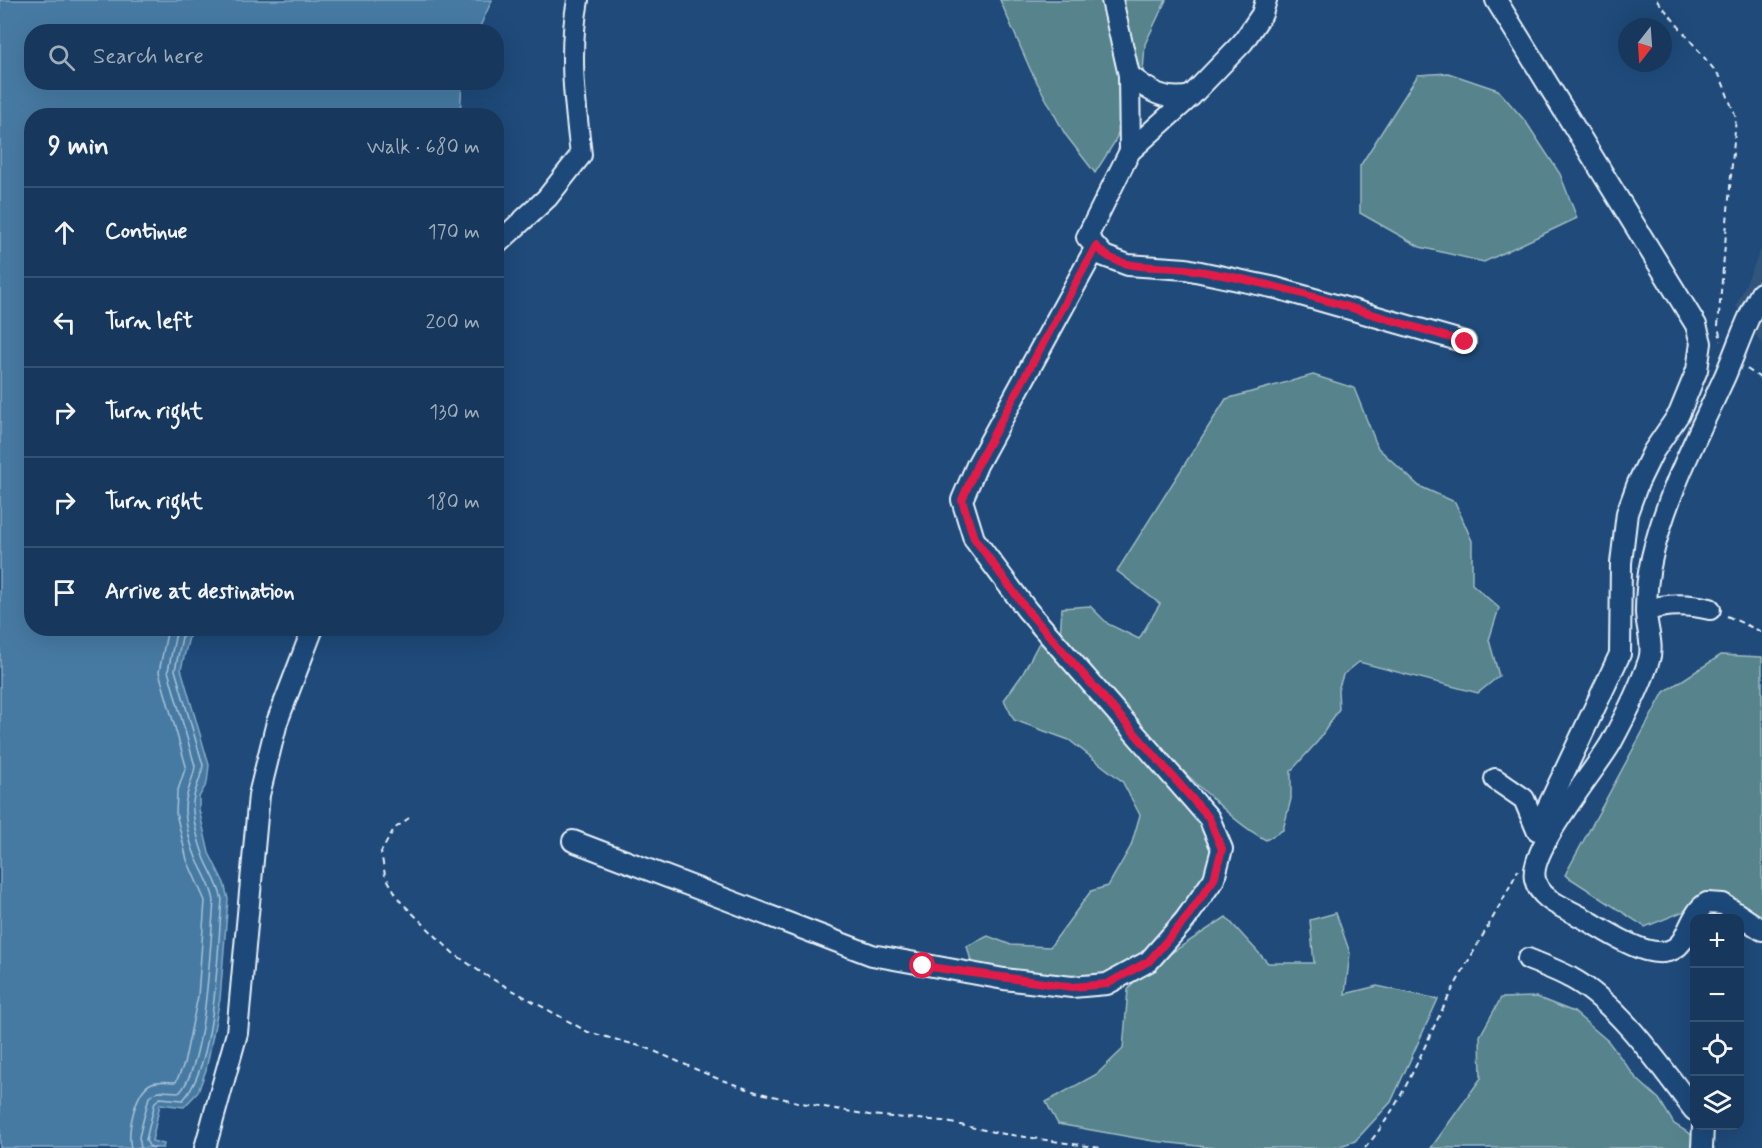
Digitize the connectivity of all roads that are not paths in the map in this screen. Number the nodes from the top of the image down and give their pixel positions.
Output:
1 (578, 0) edge
2 (1112, 0) edge
3 (1266, 0) edge
4 (1496, 0) edge
5 (1129, 75) junction
6 (1191, 96) junction
7 (1130, 151) junction
8 (504, 238) edge
9 (1096, 246) junction
10 (1762, 292) edge
11 (1465, 342) dead end
12 (1710, 609) road end
13 (1646, 611) junction
14 (310, 636) edge
15 (1495, 779) dead end
16 (573, 841) dead end
17 (1762, 930) edge
18 (1528, 959) dead end
19 (1690, 1104) edge
20 (1703, 1130) edge
21 (205, 1148) edge
22 (1702, 1148) edge

1 - 8 street
2 - 5 street
3 - 6 street
4 - 15 street
5 - 6 street
5 - 7 street
6 - 7 street
7 - 9 street
9 - 11 street
9 - 16 street
10 - 13 street
12 - 13 street
13 - 17 street
14 - 21 street
18 - 19 street
20 - 22 street

